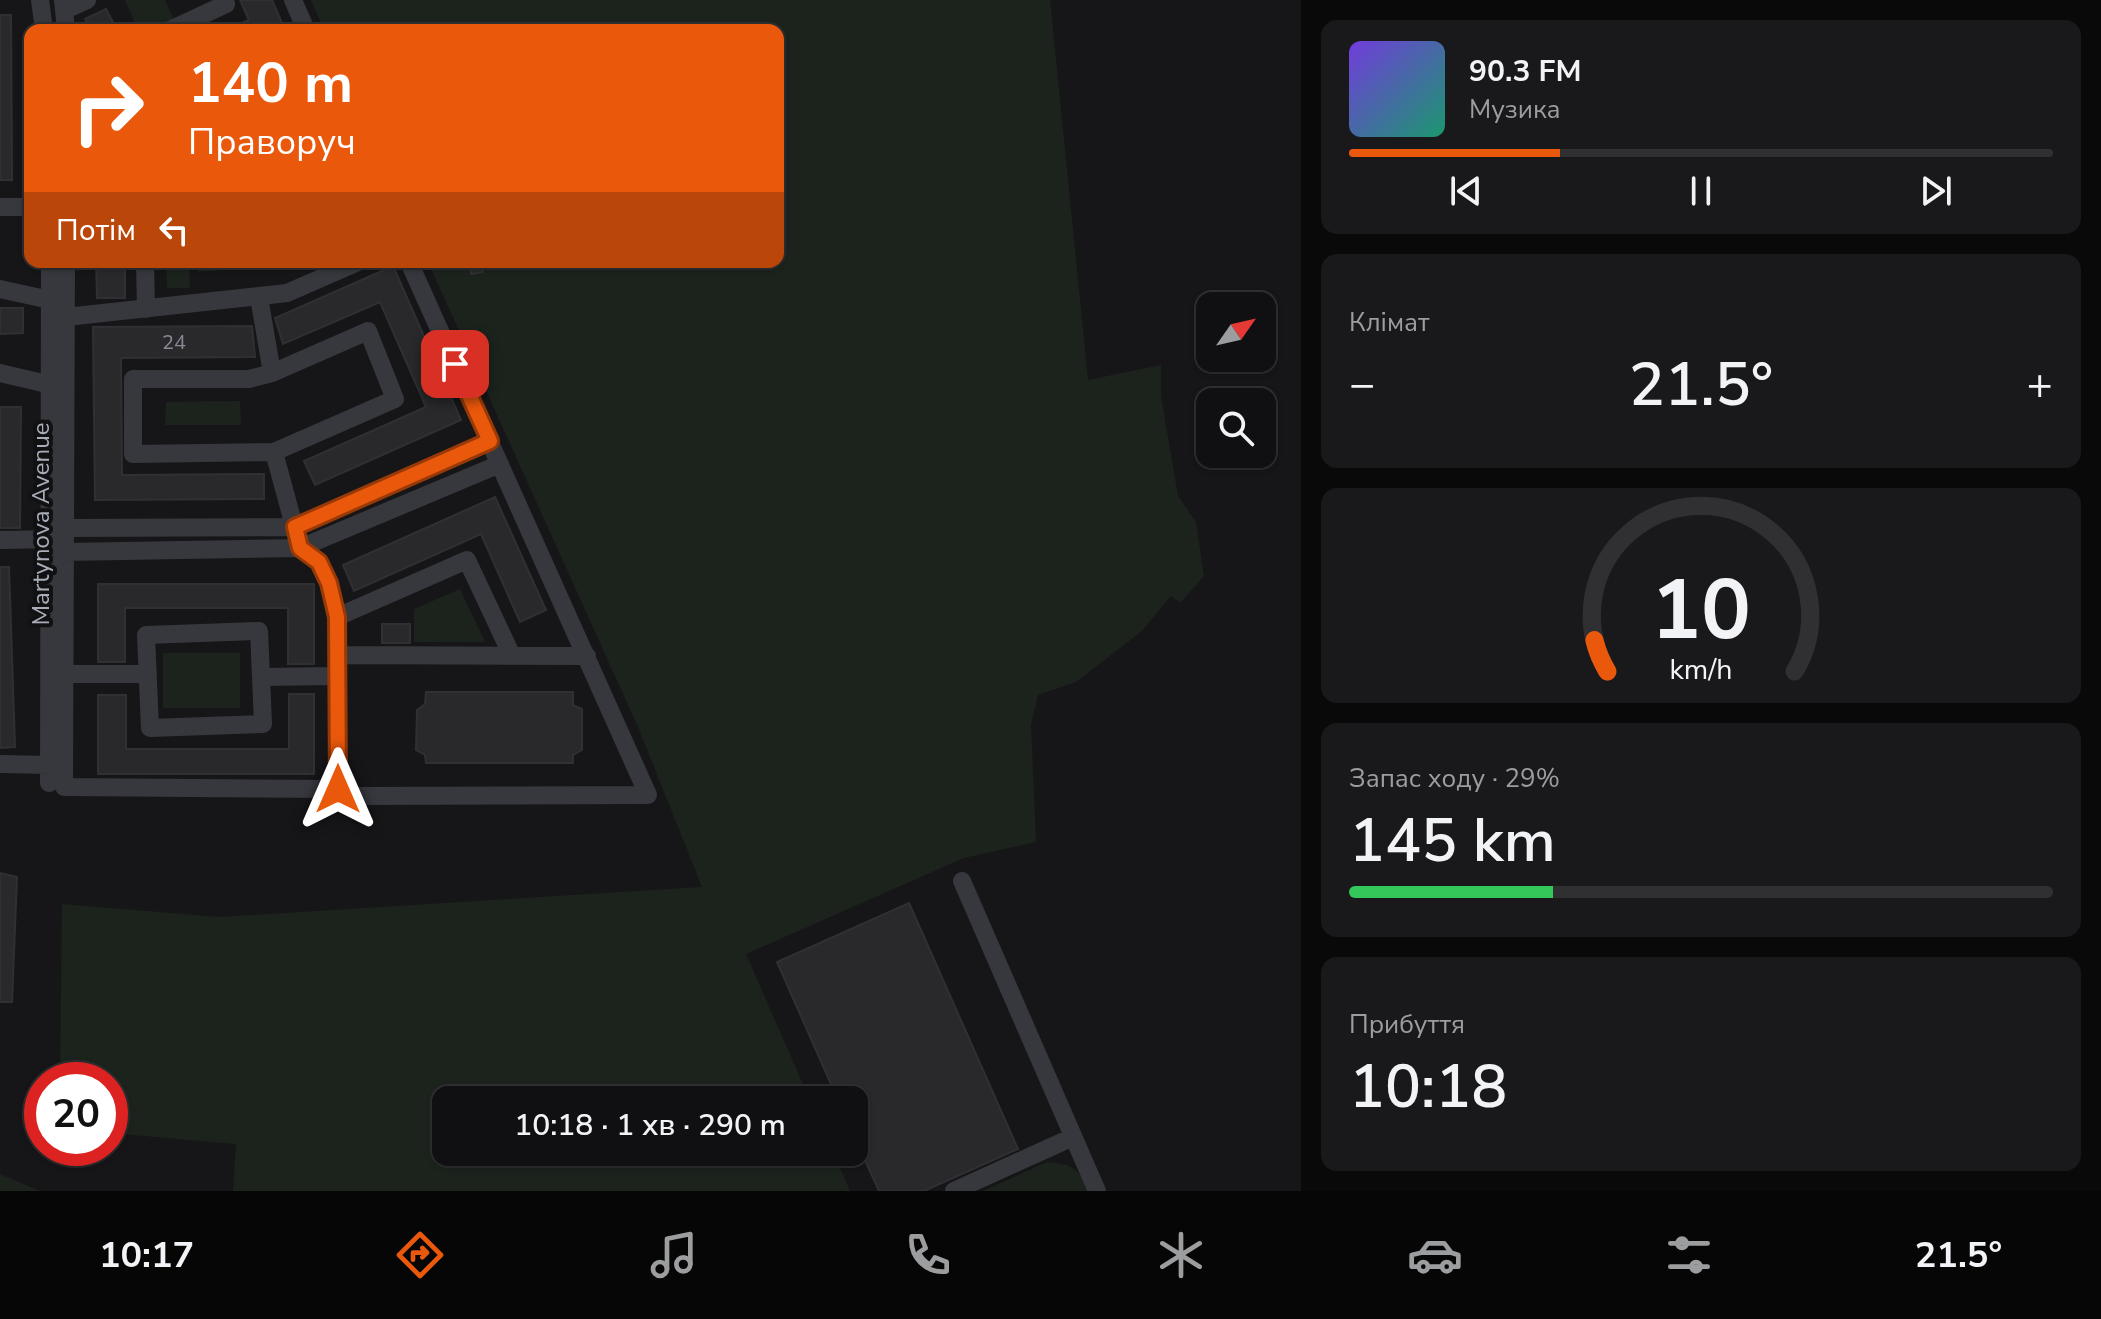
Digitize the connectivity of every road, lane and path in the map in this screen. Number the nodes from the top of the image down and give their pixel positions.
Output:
1 (40, 0) edge
2 (87, 0) edge
3 (225, 0) edge
4 (293, 0) edge
5 (64, 5) edge
6 (43, 24) edge
7 (183, 24) edge
8 (303, 24) edge
9 (0, 207) edge
10 (24, 207) edge
11 (50, 268) edge
12 (66, 268) edge
13 (145, 268) edge
14 (332, 268) edge
15 (412, 268) edge
16 (0, 289) edge
17 (259, 297) junction
18 (50, 300) junction
19 (146, 309) junction
20 (66, 317) junction
21 (0, 373) edge
22 (272, 373) junction
23 (58, 387) junction
24 (490, 441) junction
25 (274, 452) junction
26 (500, 464) junction
27 (295, 527) junction
28 (0, 540) edge
29 (61, 540) junction
30 (300, 548) junction
31 (337, 617) junction
32 (337, 655) junction
33 (512, 656) junction
34 (587, 656) junction
35 (64, 674) junction
36 (148, 674) junction
37 (337, 676) junction
38 (261, 677) junction
39 (0, 764) edge
40 (54, 778) junction
41 (338, 789) junction
42 (962, 881) dead end
43 (1073, 1137) junction
44 (954, 1191) edge
45 (1097, 1191) edge

1 - 6 street
2 - 5 street
3 - 7 street
4 - 8 street
9 - 10 street
11 - 18 street, Martynova Avenue
12 - 20 street, Martynova Avenue
13 - 19 street
14 - 17 street
15 - 24 street
16 - 18 street
17 - 19 street
17 - 22 street
18 - 23 street, Martynova Avenue
19 - 20 street
20 - 23 street, Martynova Avenue
21 - 23 street
22 - 25 street
22 - 25 street
23 - 29 street, Martynova Avenue
24 - 26 street
24 - 27 street
25 - 27 street
26 - 30 street
26 - 34 street
27 - 29 street
27 - 30 street
28 - 29 street
29 - 30 street
29 - 35 street, Martynova Avenue
29 - 40 street, Martynova Avenue
30 - 31 street
31 - 32 street
31 - 33 street
32 - 33 street
32 - 37 street
33 - 34 street
34 - 41 street
35 - 36 street
35 - 40 street, Martynova Avenue
36 - 38 street
36 - 38 street
37 - 38 street
37 - 41 street
39 - 40 street
40 - 41 street
42 - 43 street
43 - 44 street
43 - 45 street

